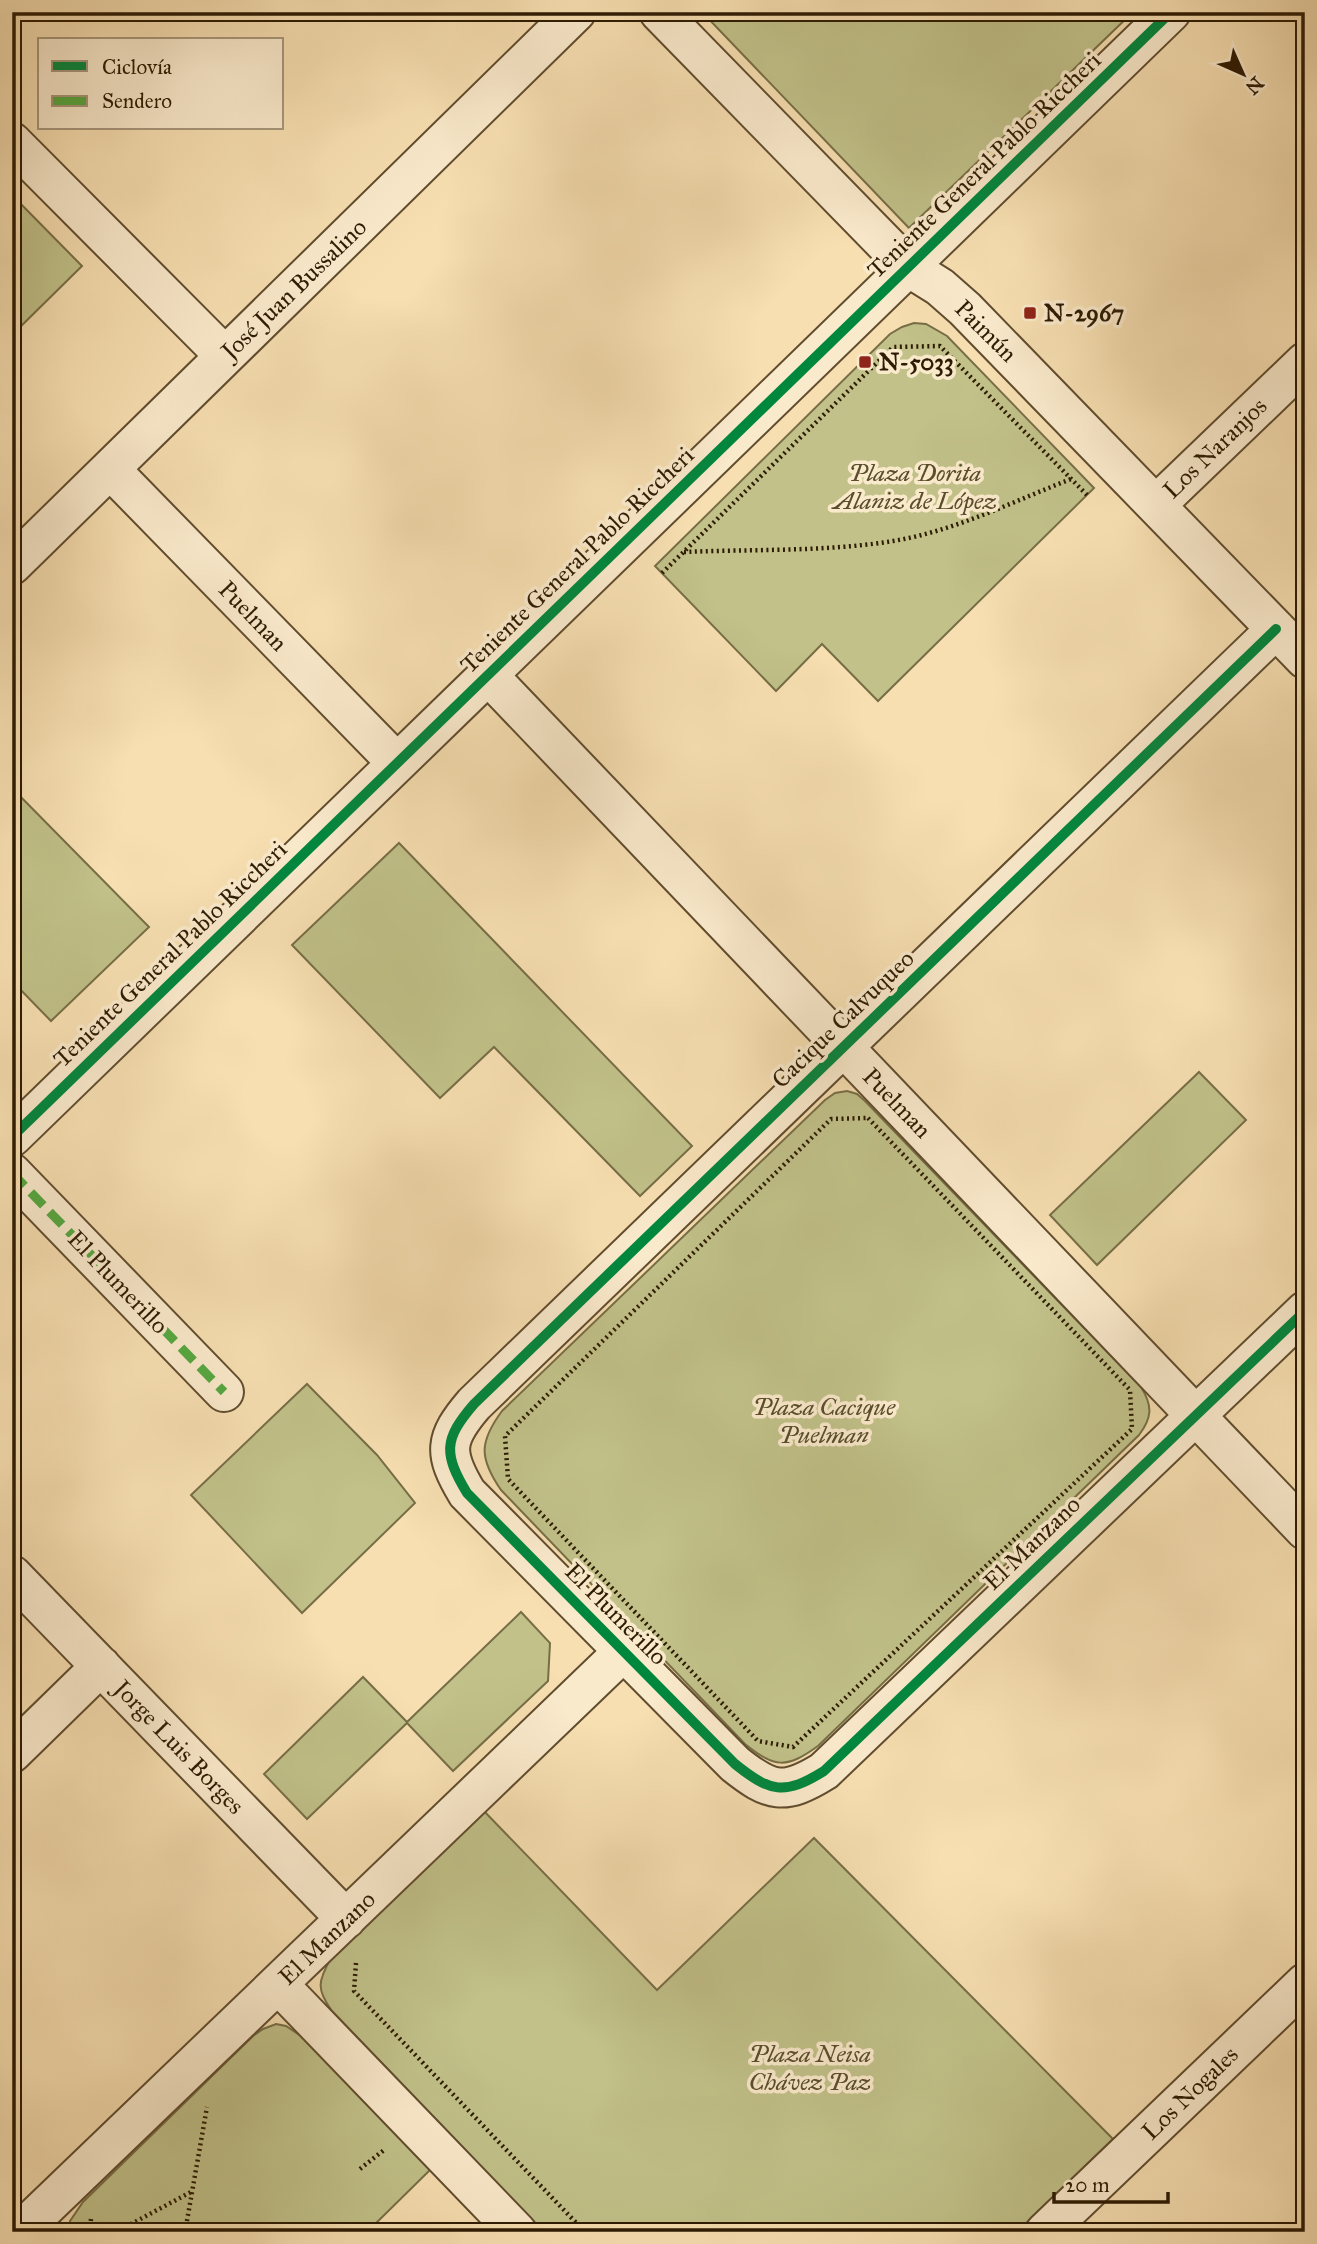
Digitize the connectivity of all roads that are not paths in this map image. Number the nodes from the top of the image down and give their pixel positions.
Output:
1 (576, 12) edge
2 (659, 12) edge
3 (1171, 12) edge
4 (12, 142) edge
5 (908, 267) junction
6 (225, 356) junction
7 (1305, 362) edge
8 (110, 469) junction
9 (1156, 505) junction
10 (12, 565) edge
11 (1276, 629) junction
12 (1305, 659) edge
13 (488, 676) junction
14 (397, 763) junction
15 (844, 1047) junction
16 (12, 1137) edge
17 (12, 1173) edge
18 (1305, 1311) edge
19 (224, 1392) dead end
20 (1195, 1416) junction
21 (449, 1446) joint
22 (1305, 1530) edge
23 (12, 1575) edge
24 (624, 1651) junction
25 (101, 1666) junction
26 (12, 1753) edge
27 (779, 1789) joint
28 (351, 1935) junction
29 (1305, 1983) edge
30 (278, 1984) junction
31 (26, 2220) edge
32 (517, 2232) edge
33 (1045, 2232) edge

1 - 6 street, José Juan Bussalino
2 - 5 street, Paimún
3 - 5 street, Teniente General Pablo Riccheri
4 - 6 street
5 - 9 street, Paimún
5 - 13 street, Teniente General Pablo Riccheri
6 - 8 street, José Juan Bussalino
7 - 9 street, Los Naranjos
8 - 10 street, José Juan Bussalino
8 - 14 street, Puelman
9 - 11 street, Paimún
11 - 12 street, Paimún
11 - 15 street, Cacique Calvuqueo
13 - 14 street, Teniente General Pablo Riccheri
13 - 15 street, Puelman
14 - 16 street, Teniente General Pablo Riccheri
15 - 20 street, Puelman
15 - 21 street, Cacique Calvuqueo
17 - 19 street, El Plumerillo
18 - 20 street, El Manzano
20 - 22 street, Puelman
20 - 27 street, El Manzano
21 - 24 street, El Plumerillo
23 - 25 street, Jorge Luis Borges
24 - 27 street, El Plumerillo
24 - 28 street, El Manzano
25 - 26 street
25 - 28 street, Jorge Luis Borges
28 - 30 street, El Manzano
29 - 33 street, Los Nogales
30 - 31 street, El Manzano
30 - 32 street

